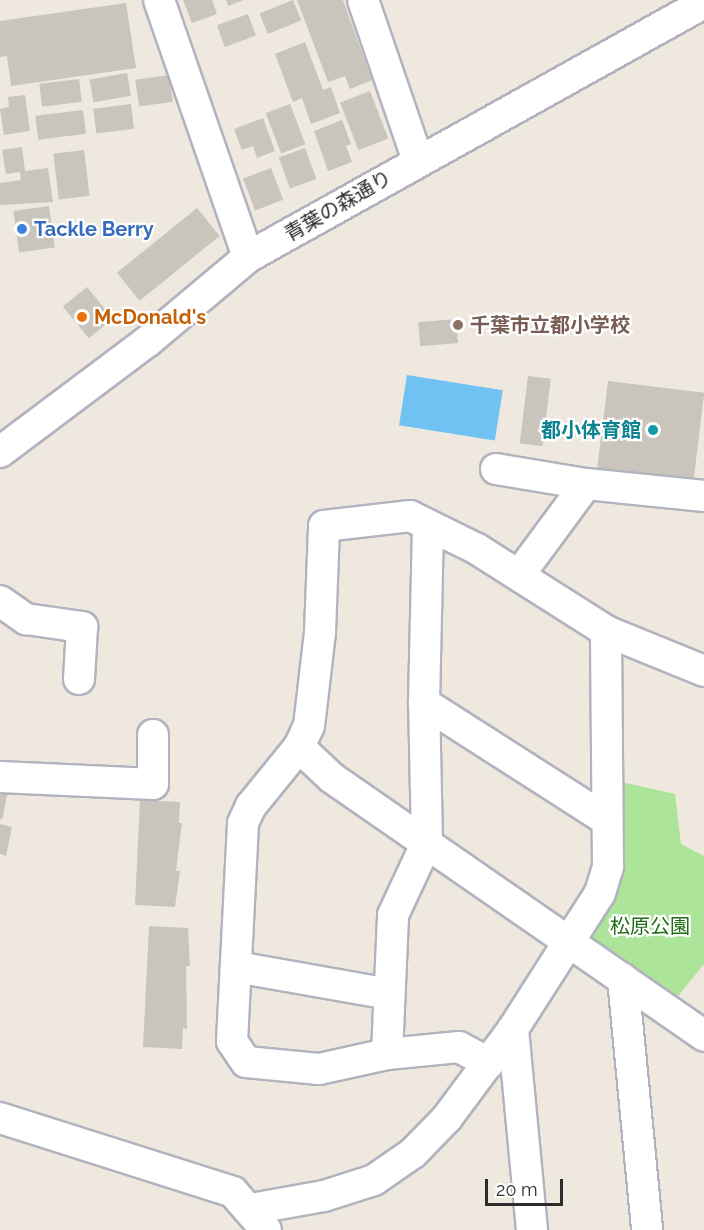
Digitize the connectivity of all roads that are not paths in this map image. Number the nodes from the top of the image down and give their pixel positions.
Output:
1 (159, 0) edge
2 (363, 0) edge
3 (704, 3) edge
4 (418, 160) junction
5 (248, 257) junction
6 (8, 439) edge
7 (496, 469) dead end
8 (586, 484) junction
9 (704, 496) edge
10 (428, 527) junction
11 (519, 575) junction
12 (0, 601) edge
13 (606, 631) junction
14 (704, 671) edge
15 (79, 679) dead end
16 (424, 703) junction
17 (153, 735) dead end
18 (299, 747) junction
19 (0, 777) edge
20 (607, 820) junction
21 (427, 842) junction
22 (567, 941) junction
23 (236, 967) junction
24 (623, 979) junction
25 (389, 994) junction
26 (513, 1029) junction
27 (704, 1036) edge
28 (387, 1054) junction
29 (489, 1063) junction
30 (0, 1118) edge
31 (260, 1224) edge
32 (532, 1230) edge
33 (647, 1230) edge

1 - 5 street
2 - 4 street
3 - 4 street, 青葉の森通り
4 - 5 street, 青葉の森通り
5 - 6 street, 青葉の森通り
7 - 8 street
8 - 9 street
8 - 11 street
10 - 11 street
10 - 16 street
10 - 18 street
11 - 13 street
12 - 15 street
13 - 14 street
13 - 20 street
16 - 20 street
16 - 21 street
17 - 19 street
18 - 21 street
18 - 23 street
20 - 22 street
21 - 22 street
21 - 25 street
22 - 24 street
22 - 26 street
23 - 25 street
23 - 28 street
24 - 27 street
24 - 33 street
25 - 28 street
26 - 29 street
26 - 32 street
28 - 29 street
29 - 31 street
30 - 31 street

